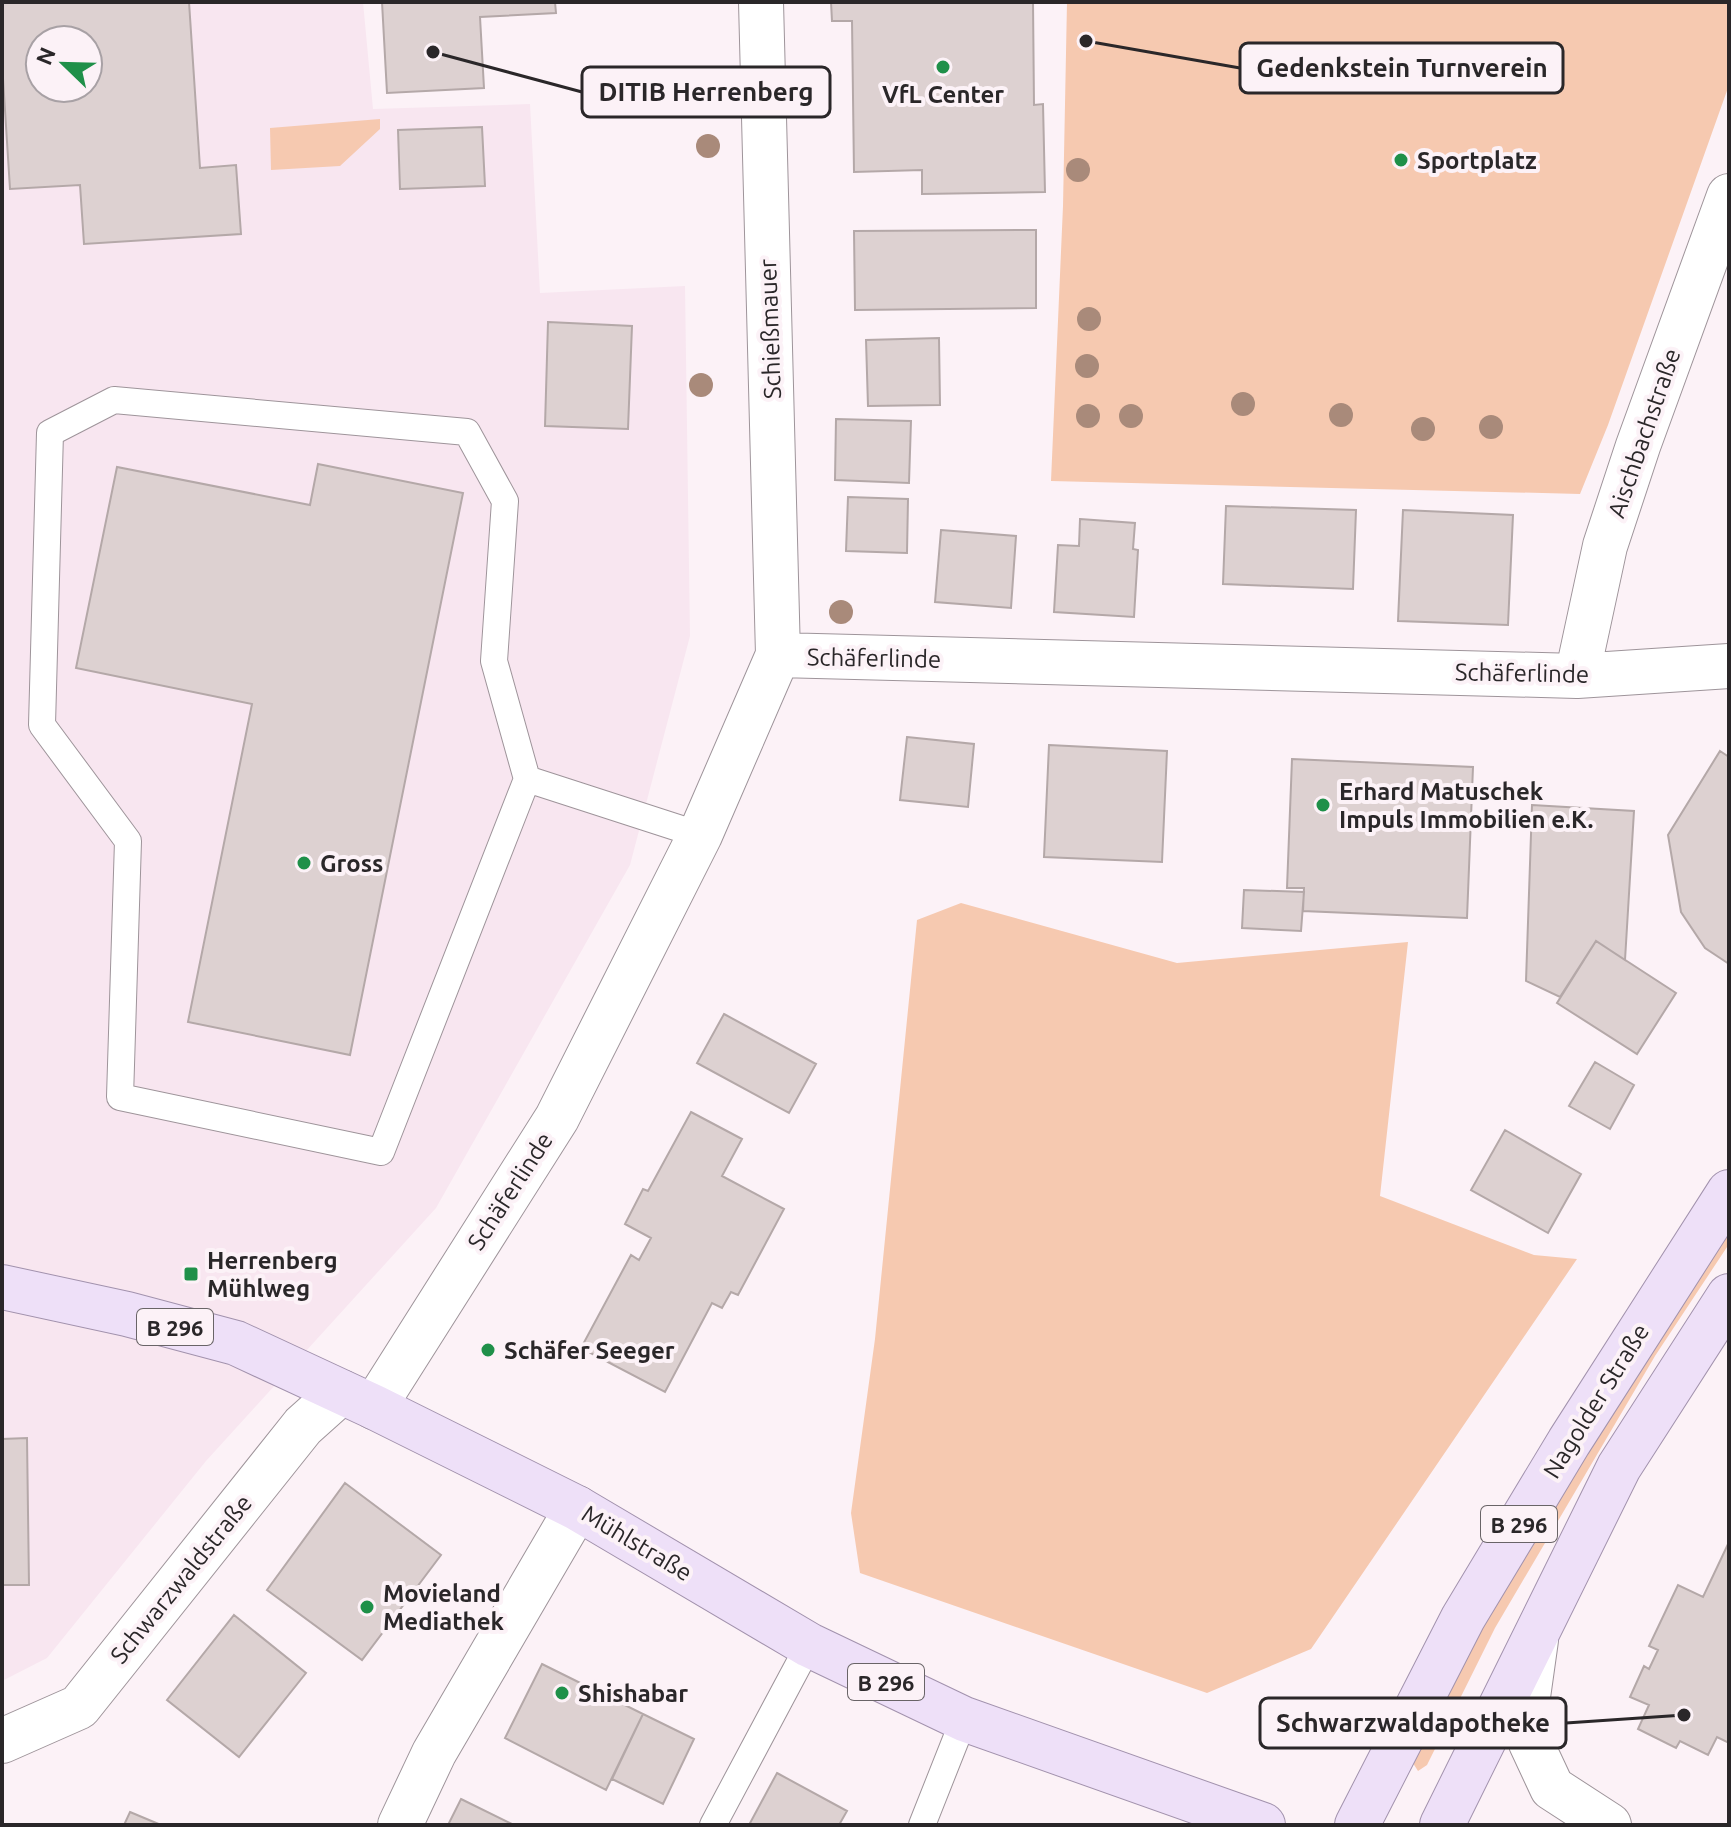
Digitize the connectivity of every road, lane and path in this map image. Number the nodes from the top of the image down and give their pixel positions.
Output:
1 (761, 2) edge
2 (1729, 196) edge
3 (778, 655) junction
4 (1729, 666) edge
5 (1577, 676) junction
6 (527, 779) junction
7 (700, 835) junction
8 (1729, 1192) edge
9 (2, 1287) edge
10 (1729, 1296) edge
11 (357, 1399) junction
12 (577, 1508) junction
13 (1538, 1629) junction
14 (809, 1645) junction
15 (964, 1719) junction
16 (2, 1741) edge
17 (400, 1825) edge
18 (713, 1825) edge
19 (922, 1825) edge
20 (1263, 1825) edge
21 (1357, 1825) edge
22 (1442, 1825) edge
23 (1609, 1825) edge

1 - 3 street, Schießmauer
2 - 5 street, Aischbachstraße
3 - 5 street, Schäferlinde
3 - 7 street, Schäferlinde
4 - 5 street, Schäferlinde
6 - 6 lane
6 - 7 lane
7 - 11 street, Schäferlinde
8 - 21 main road, Nagolder Straße / B 296
9 - 11 main road, Mühlstraße / B 296
10 - 13 main road, B 296
11 - 12 main road, Mühlstraße / B 296
11 - 16 street, Schwarzwaldstraße
12 - 14 main road, Mühlstraße / B 296
12 - 17 street
13 - 22 main road, B 296
13 - 23 street
14 - 15 main road, Mühlstraße / B 296
14 - 18 lane
15 - 19 lane
15 - 20 main road, Mühlstraße / B 296

